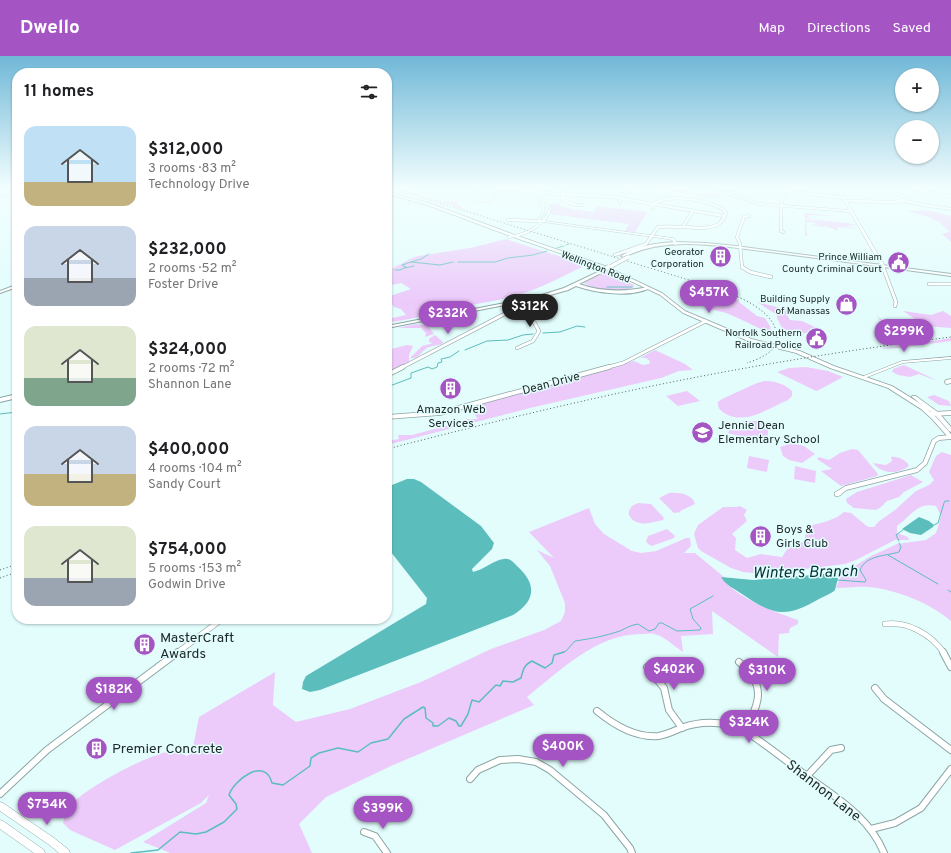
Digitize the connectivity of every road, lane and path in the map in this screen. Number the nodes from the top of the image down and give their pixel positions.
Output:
1 (480, 225) edge
2 (537, 225) edge
3 (572, 225) edge
4 (662, 225) edge
5 (686, 225) edge
6 (716, 225) edge
7 (741, 225) edge
8 (781, 225) edge
9 (859, 225) edge
10 (783, 232) dead end
11 (510, 236) junction
12 (651, 236) junction
13 (676, 244) junction
14 (740, 248) junction
15 (615, 255) dead end
16 (883, 266) junction
17 (598, 271) junction
18 (951, 275) edge
19 (772, 277) dead end
20 (575, 283) junction
21 (12, 284) edge
22 (929, 284) dead end
23 (951, 284) edge
24 (646, 287) junction
25 (0, 288) edge
26 (12, 288) edge
27 (0, 292) edge
28 (512, 304) junction
29 (895, 306) dead end
30 (706, 321) junction
31 (392, 325) edge
32 (517, 348) dead end
33 (951, 358) edge
34 (392, 372) edge
35 (866, 376) junction
36 (12, 394) edge
37 (12, 397) edge
38 (0, 398) edge
39 (951, 413) edge
40 (930, 414) junction
41 (937, 414) junction
42 (392, 417) edge
43 (951, 430) edge
44 (951, 437) edge
45 (837, 494) dead end
46 (215, 624) edge
47 (886, 624) dead end
48 (739, 662) dead end
49 (647, 667) dead end
50 (951, 667) edge
51 (875, 688) dead end
52 (597, 711) dead end
53 (682, 728) junction
54 (744, 730) junction
55 (841, 748) dead end
56 (951, 750) edge
57 (951, 768) edge
58 (808, 776) junction
59 (470, 779) dead end
60 (0, 794) edge
61 (0, 806) edge
62 (0, 824) edge
63 (871, 829) junction
64 (364, 832) dead end
65 (41, 853) edge
66 (66, 853) edge
67 (387, 853) edge
68 (632, 853) edge
69 (884, 853) edge

1 - 11 main road, Wellington Road
2 - 11 street
3 - 12 street
4 - 12 street
5 - 6 street
7 - 14 street
8 - 10 street
9 - 16 street
11 - 24 main road, Wellington Road
12 - 13 street
12 - 15 street
13 - 14 main road
13 - 17 main road, bridge
13 - 17 main road
14 - 16 main road
14 - 19 street
16 - 18 main road
16 - 29 street
17 - 20 main road
20 - 24 main road
20 - 28 main road
21 - 25 main road
22 - 23 street
24 - 30 main road, Wellington Road
26 - 27 main road
28 - 31 main road
28 - 32 street
28 - 34 street
30 - 35 main road, Wellington Road
30 - 42 street, Dean Drive
33 - 35 street
35 - 40 main road, Wellington Road
35 - 41 main road, Wellington Road
36 - 38 main road
37 - 38 main road
39 - 41 street
40 - 41 street
40 - 44 main road, Wellington Road
41 - 43 main road, Wellington Road
44 - 45 street
46 - 60 street
47 - 50 street
48 - 54 street
49 - 53 street
51 - 56 street
52 - 53 street, Shannon Lane
53 - 54 street, Shannon Lane
54 - 58 street, Shannon Lane
55 - 58 street
57 - 63 street
58 - 63 street, Shannon Lane
59 - 68 street
61 - 66 street
62 - 65 street
63 - 69 street, Shannon Lane
64 - 67 street

